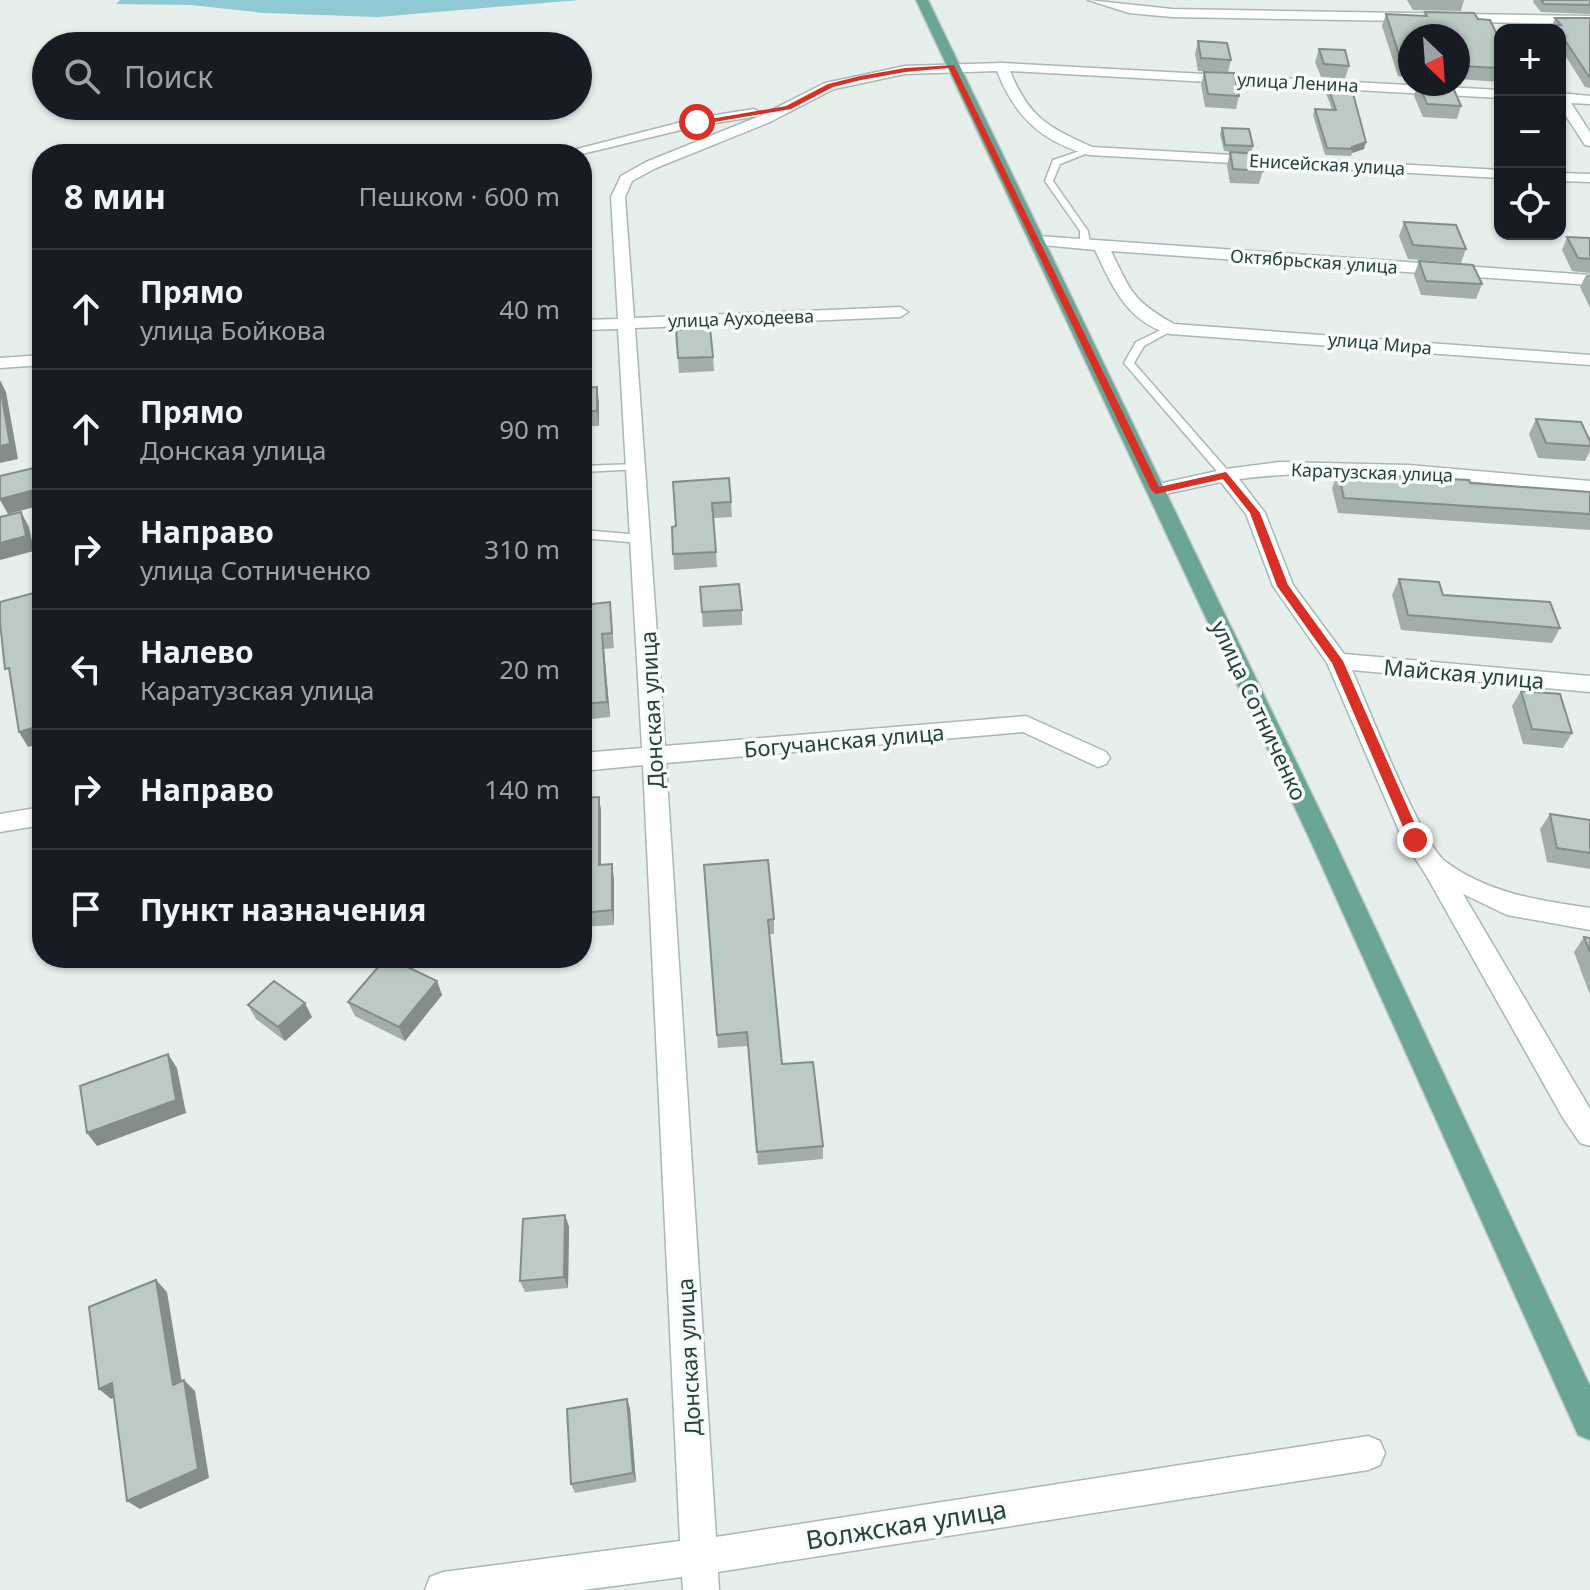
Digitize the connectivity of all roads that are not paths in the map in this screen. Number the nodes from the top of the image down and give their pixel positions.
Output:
1 (922, 0) edge
2 (1094, 0) edge
3 (1497, 18) junction
4 (1590, 20) edge
5 (1501, 24) edge
6 (951, 66) junction
7 (1002, 67) junction
8 (1494, 94) edge
9 (1566, 98) edge
10 (1590, 100) edge
11 (1566, 106) edge
12 (788, 107) junction
13 (1590, 142) edge
14 (592, 147) edge
15 (1089, 151) junction
16 (1494, 174) edge
17 (1566, 177) edge
18 (1590, 178) edge
19 (1038, 241) junction
20 (1093, 243) junction
21 (1590, 280) edge
22 (900, 312) dead end
23 (627, 322) junction
24 (592, 324) edge
25 (1170, 329) junction
26 (1590, 360) edge
27 (32, 361) edge
28 (0, 363) edge
29 (636, 467) junction
30 (592, 469) edge
31 (1226, 475) junction
32 (1590, 487) edge
33 (1156, 490) junction
34 (592, 535) edge
35 (641, 539) junction
36 (1337, 661) junction
37 (1590, 684) edge
38 (654, 756) junction
39 (1098, 758) dead end
40 (592, 761) edge
41 (32, 818) edge
42 (0, 823) edge
43 (1435, 868) junction
44 (1590, 919) edge
45 (1590, 1133) edge
46 (1590, 1423) edge
47 (1368, 1453) dead end
48 (700, 1573) edge
49 (443, 1590) edge

1 - 6 main road, улица Сотниченко
2 - 3 street
3 - 4 street
3 - 5 street
6 - 7 street, улица Ленина
6 - 12 street, Донская улица
6 - 19 main road, улица Сотниченко
7 - 8 street, улица Ленина
7 - 15 street, Енисейская улица
9 - 10 street
11 - 13 street
12 - 14 street
12 - 23 street, Донская улица
15 - 16 street, Енисейская улица
15 - 20 lane
17 - 18 street
19 - 20 street, Октябрьская улица
19 - 33 main road, улица Сотниченко
20 - 21 street, Октябрьская улица
20 - 25 street
22 - 23 street, улица Ауходеева
23 - 24 street, улица Ауходеева
23 - 29 street, Донская улица
25 - 26 street, улица Мира
25 - 31 lane
27 - 28 street
29 - 30 lane
29 - 35 street, Донская улица
31 - 32 street, Каратузская улица
31 - 33 street, Каратузская улица
31 - 36 street
33 - 46 main road, улица Сотниченко
34 - 35 lane
35 - 38 street, Донская улица
36 - 37 street, Майская улица
36 - 43 street
38 - 39 street, Богучанская улица
38 - 40 street, Богучанская улица
38 - 48 street, Донская улица
41 - 42 street
43 - 44 street
43 - 45 street
47 - 48 street, Волжская улица
48 - 49 street, Волжская улица

